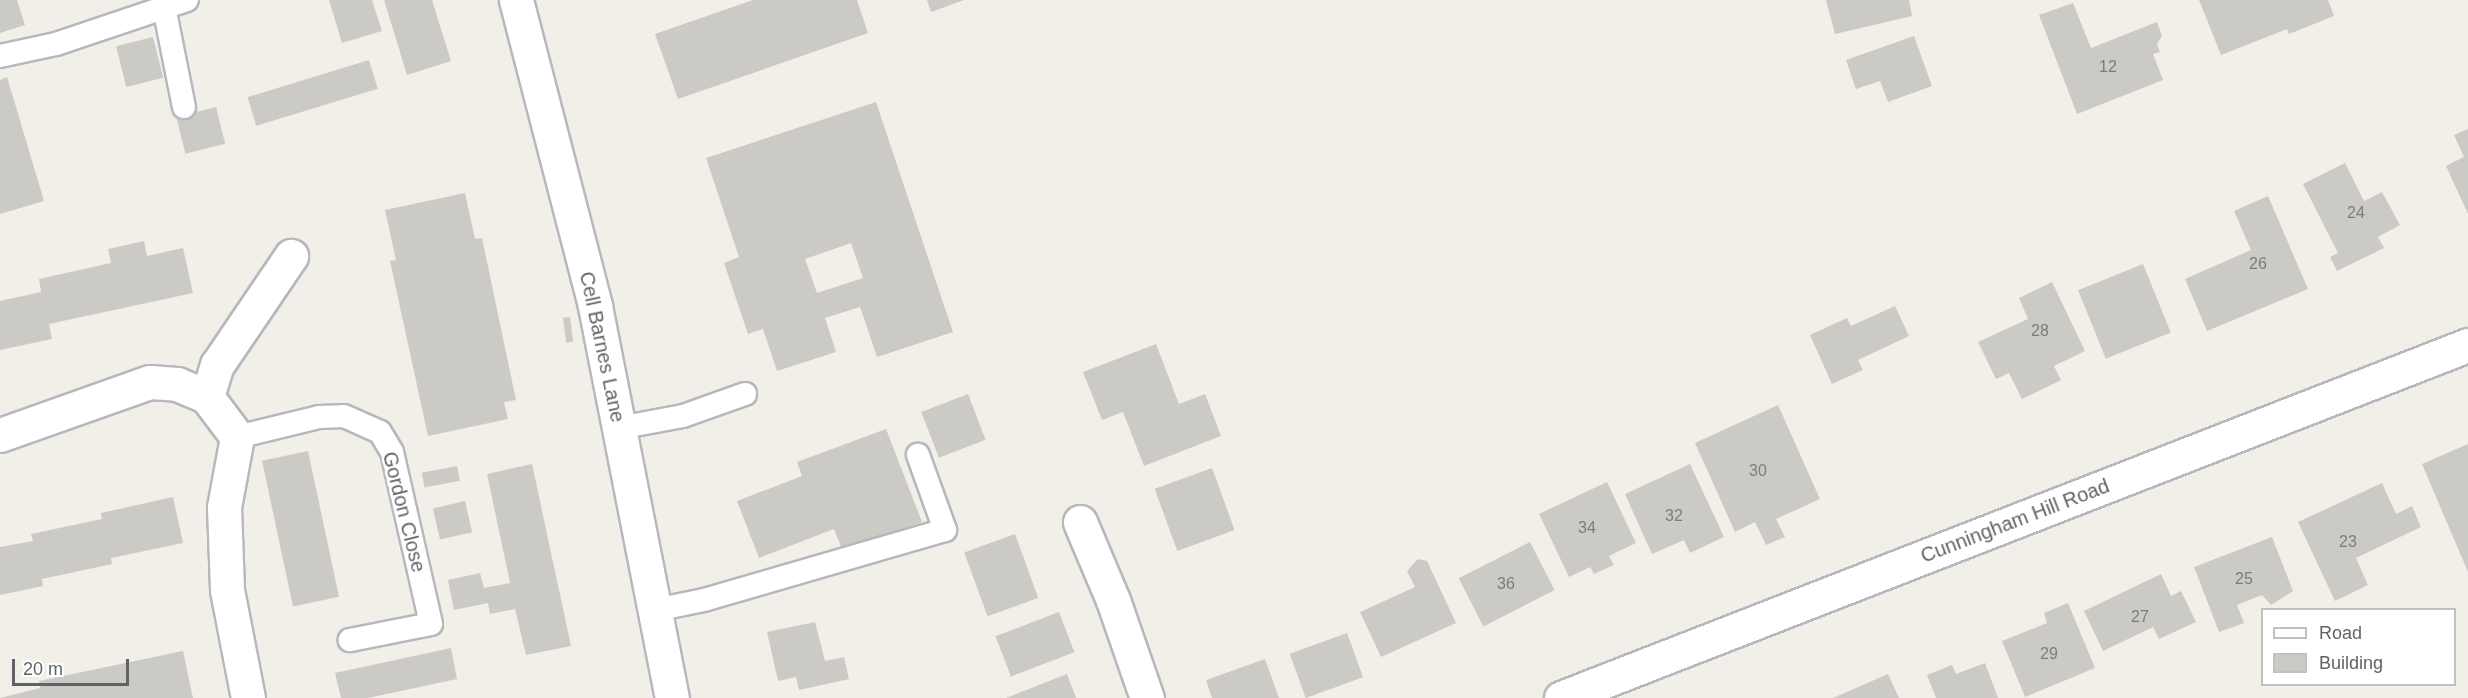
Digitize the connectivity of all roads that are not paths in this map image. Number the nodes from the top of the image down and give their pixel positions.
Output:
1 (187, 0) edge
2 (516, 0) edge
3 (164, 7) junction
4 (0, 56) edge
5 (184, 107) dead end
6 (291, 256) dead end
7 (2468, 345) edge
8 (745, 394) dead end
9 (207, 397) junction
10 (619, 428) junction
11 (0, 435) edge
12 (237, 437) junction
13 (918, 455) dead end
14 (1080, 522) dead end
15 (655, 610) junction
16 (350, 640) dead end
17 (248, 698) edge
18 (672, 698) edge
19 (1147, 698) edge
20 (1562, 698) edge

1 - 3 lane
2 - 10 street, Cell Barnes Lane
3 - 4 lane
3 - 5 lane
6 - 9 street
7 - 20 street, Cunningham Hill Road
8 - 10 lane
9 - 11 street
9 - 12 street
10 - 15 street, Cell Barnes Lane
12 - 16 lane, Gordon Close
12 - 17 street
13 - 15 lane
14 - 19 street
15 - 18 street, Cell Barnes Lane

